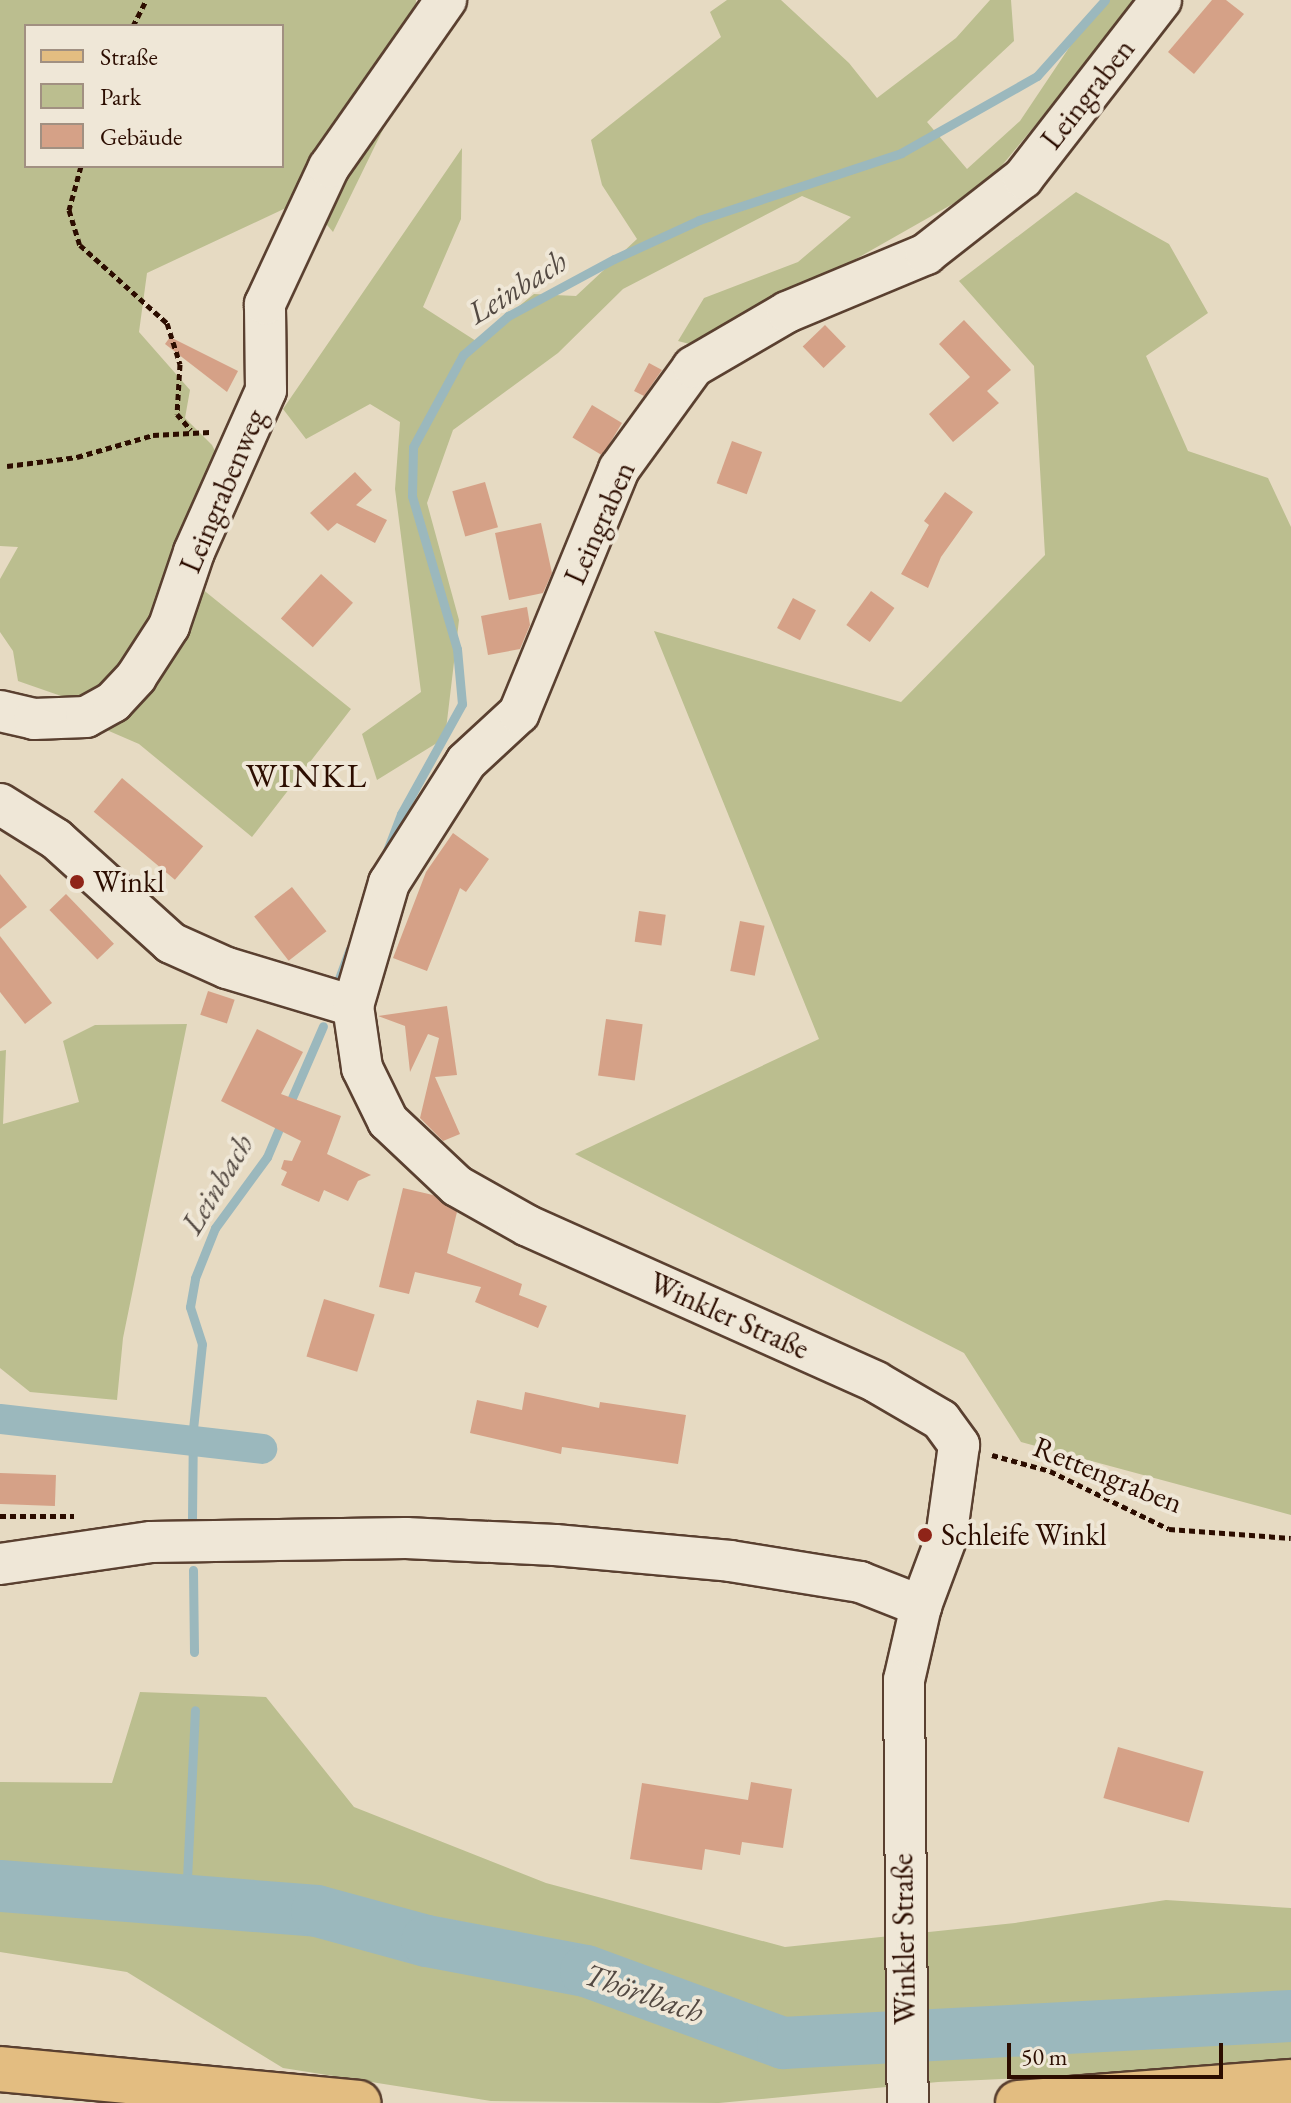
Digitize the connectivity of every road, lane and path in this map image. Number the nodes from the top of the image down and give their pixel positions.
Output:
1 (146, 0) edge
2 (446, 0) edge
3 (1161, 0) edge
4 (134, 24) edge
5 (80, 168) edge
6 (191, 430) junction
7 (244, 446) junction
8 (7, 466) dead end
9 (0, 711) edge
10 (0, 804) edge
11 (353, 1006) junction
12 (959, 1445) junction
13 (1291, 1538) edge
14 (0, 1564) edge
15 (921, 1606) junction
16 (0, 2069) edge
17 (1291, 2082) edge
18 (908, 2100) edge
19 (358, 2103) edge
20 (1018, 2103) edge

1 - 4 path
2 - 7 street, Leingrabenweg
3 - 11 street, Leingraben
5 - 6 path
6 - 7 path
6 - 8 path
7 - 9 street, Leingrabenweg
10 - 11 street
11 - 12 street, Winkler Straße
12 - 13 path, Rettengraben
12 - 15 street, Winkler Straße
14 - 15 street
15 - 18 street, Winkler Straße
16 - 19 main road
17 - 20 main road

